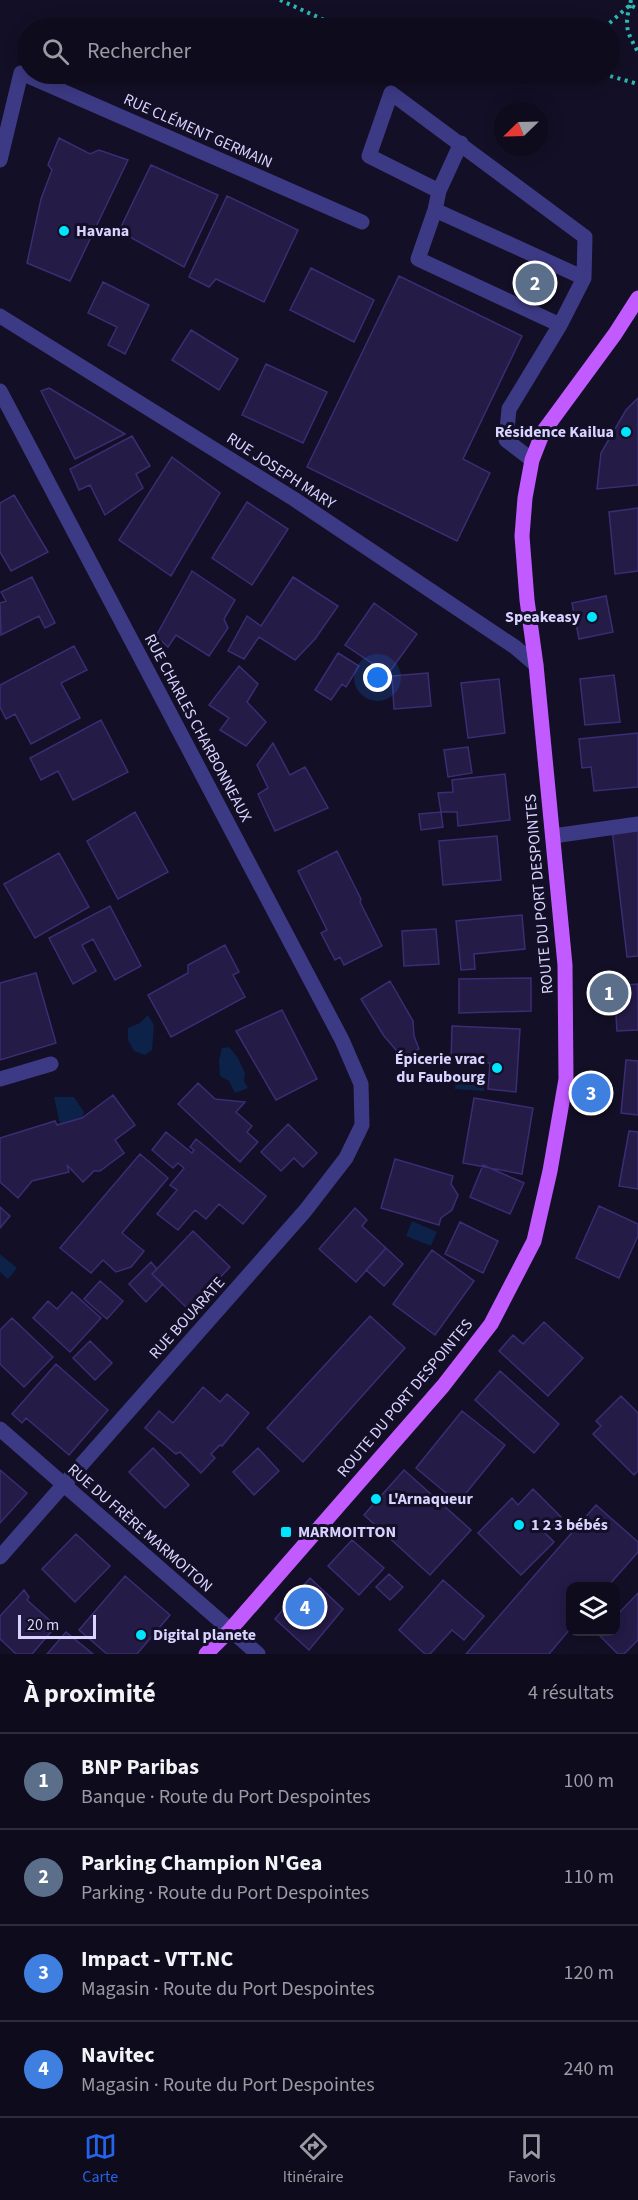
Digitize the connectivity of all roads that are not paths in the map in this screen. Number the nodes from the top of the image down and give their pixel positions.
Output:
1 (18, 84) edge
2 (46, 84) edge
3 (461, 143) junction
4 (0, 160) edge
5 (439, 191) junction
6 (435, 210) junction
7 (362, 222) dead end
8 (585, 278) junction
9 (638, 298) edge
10 (0, 316) edge
11 (560, 325) junction
12 (0, 391) edge
13 (532, 460) junction
14 (536, 665) junction
15 (638, 824) edge
16 (553, 836) junction
17 (51, 1064) dead end
18 (0, 1079) edge
19 (361, 1084) joint
20 (0, 1429) edge
21 (63, 1485) junction
22 (0, 1557) edge
23 (230, 1630) junction
24 (206, 1654) edge
25 (258, 1654) edge

1 - 4 street, RUE CLÉMENT GERMAIN
2 - 7 street, RUE CLÉMENT GERMAIN
3 - 5 street
3 - 5 street
3 - 8 street
5 - 6 street
6 - 8 street
6 - 11 street
8 - 11 street
9 - 13 main road, ROUTE DU PORT DESPOINTES
10 - 14 street, RUE JOSEPH MARY
11 - 13 street
12 - 19 street, RUE CHARLES CHARBONNEAUX
13 - 14 main road, ROUTE DU PORT DESPOINTES
14 - 16 main road, ROUTE DU PORT DESPOINTES
15 - 16 street
16 - 23 main road, ROUTE DU PORT DESPOINTES
17 - 18 street
19 - 21 street, RUE BOUARATE
20 - 21 street, RUE DU FRÈRE MARMOITON
21 - 22 street, RUE BOUARATE
21 - 23 street, RUE DU FRÈRE MARMOITON
23 - 24 main road, ROUTE DU PORT DESPOINTES
23 - 25 street, RUE DU FRÈRE MARMOITON

